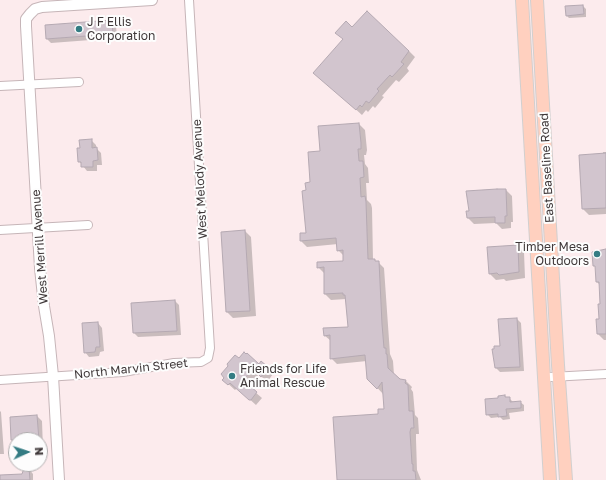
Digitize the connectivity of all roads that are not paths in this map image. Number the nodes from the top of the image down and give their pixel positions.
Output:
1 (152, 0) edge
2 (189, 0) edge
3 (522, 0) edge
4 (537, 0) edge
5 (125, 1) edge
6 (79, 82) dead end
7 (29, 85) junction
8 (0, 86) edge
9 (530, 150) junction
10 (550, 216) junction
11 (88, 225) dead end
12 (38, 228) junction
13 (0, 230) edge
14 (535, 232) junction
15 (554, 297) junction
16 (208, 358) joint
17 (606, 374) edge
18 (53, 376) junction
19 (555, 377) junction
20 (0, 380) edge
21 (59, 480) edge
22 (550, 480) edge
23 (566, 480) edge

1 - 5 street
2 - 16 street, West Melody Avenue
3 - 9 main road, East Baseline Road
4 - 10 main road, East Baseline Road
5 - 7 street, West Merrill Avenue
6 - 7 street
7 - 8 street
7 - 12 street, West Merrill Avenue
9 - 10 main road
9 - 14 main road, East Baseline Road
10 - 15 main road, East Baseline Road
11 - 12 street
12 - 13 street
12 - 18 street, West Merrill Avenue
14 - 15 main road
14 - 22 main road, East Baseline Road
15 - 19 main road, East Baseline Road
16 - 18 street, North Marvin Street
17 - 19 street
18 - 20 street, North Marvin Street
18 - 21 street, West Merrill Avenue
19 - 23 main road, East Baseline Road

